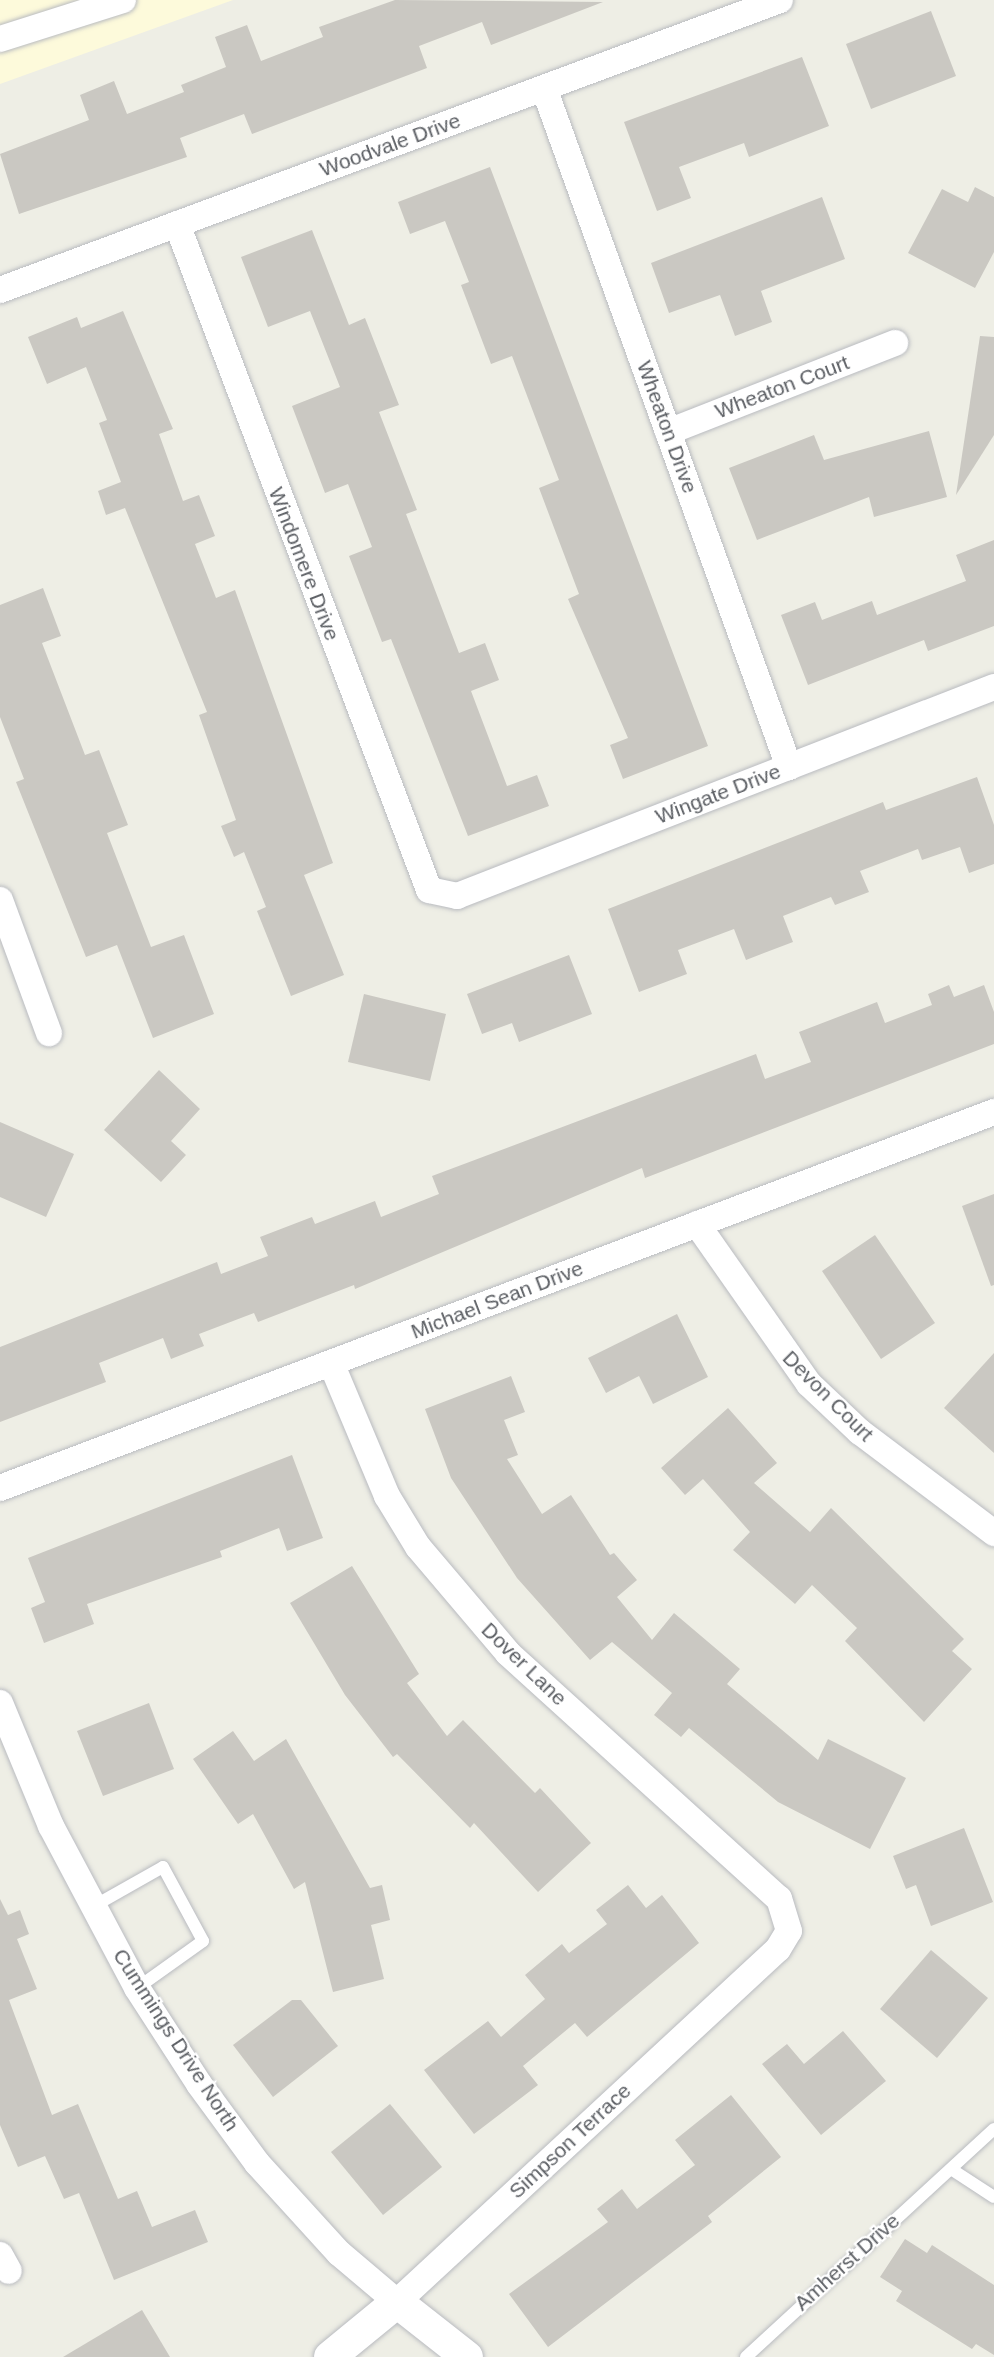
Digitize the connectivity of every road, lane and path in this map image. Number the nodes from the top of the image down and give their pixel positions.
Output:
1 (123, 0) edge
2 (780, 0) edge
3 (0, 39) edge
4 (544, 88) junction
5 (177, 224) junction
6 (0, 290) edge
7 (896, 343) dead end
8 (668, 432) junction
9 (994, 687) edge
10 (789, 767) junction
11 (442, 897) joint
12 (0, 900) edge
13 (49, 1033) dead end
14 (994, 1113) edge
15 (697, 1224) junction
16 (331, 1363) junction
17 (0, 1488) edge
18 (994, 1533) edge
19 (0, 1703) edge
20 (94, 1905) junction
21 (785, 1913) joint
22 (137, 1988) junction
23 (994, 2130) edge
24 (951, 2169) junction
25 (994, 2197) edge
26 (397, 2302) junction
27 (330, 2357) edge
28 (467, 2357) edge
29 (746, 2357) edge

1 - 3 street
2 - 4 street, Woodvale Drive
4 - 5 street, Woodvale Drive
4 - 8 street, Wheaton Drive
5 - 6 street, Woodvale Drive
5 - 11 street, Windomere Drive
7 - 8 street, Wheaton Court
8 - 10 street, Wheaton Drive
9 - 10 street, Wingate Drive
10 - 11 street, Wingate Drive
12 - 13 street
14 - 15 street, Michael Sean Drive
15 - 16 street, Michael Sean Drive
15 - 18 street, Devon Court
16 - 17 street, Michael Sean Drive
16 - 21 street, Dover Lane
19 - 20 street, Cummings Drive North
20 - 22 street, Cummings Drive North
20 - 22 lane
21 - 26 street, Simpson Terrace
22 - 26 street, Cummings Drive North
23 - 24 lane, Amherst Drive
24 - 25 lane
24 - 29 lane, Amherst Drive
26 - 27 street, Simpson Terrace
26 - 28 street

